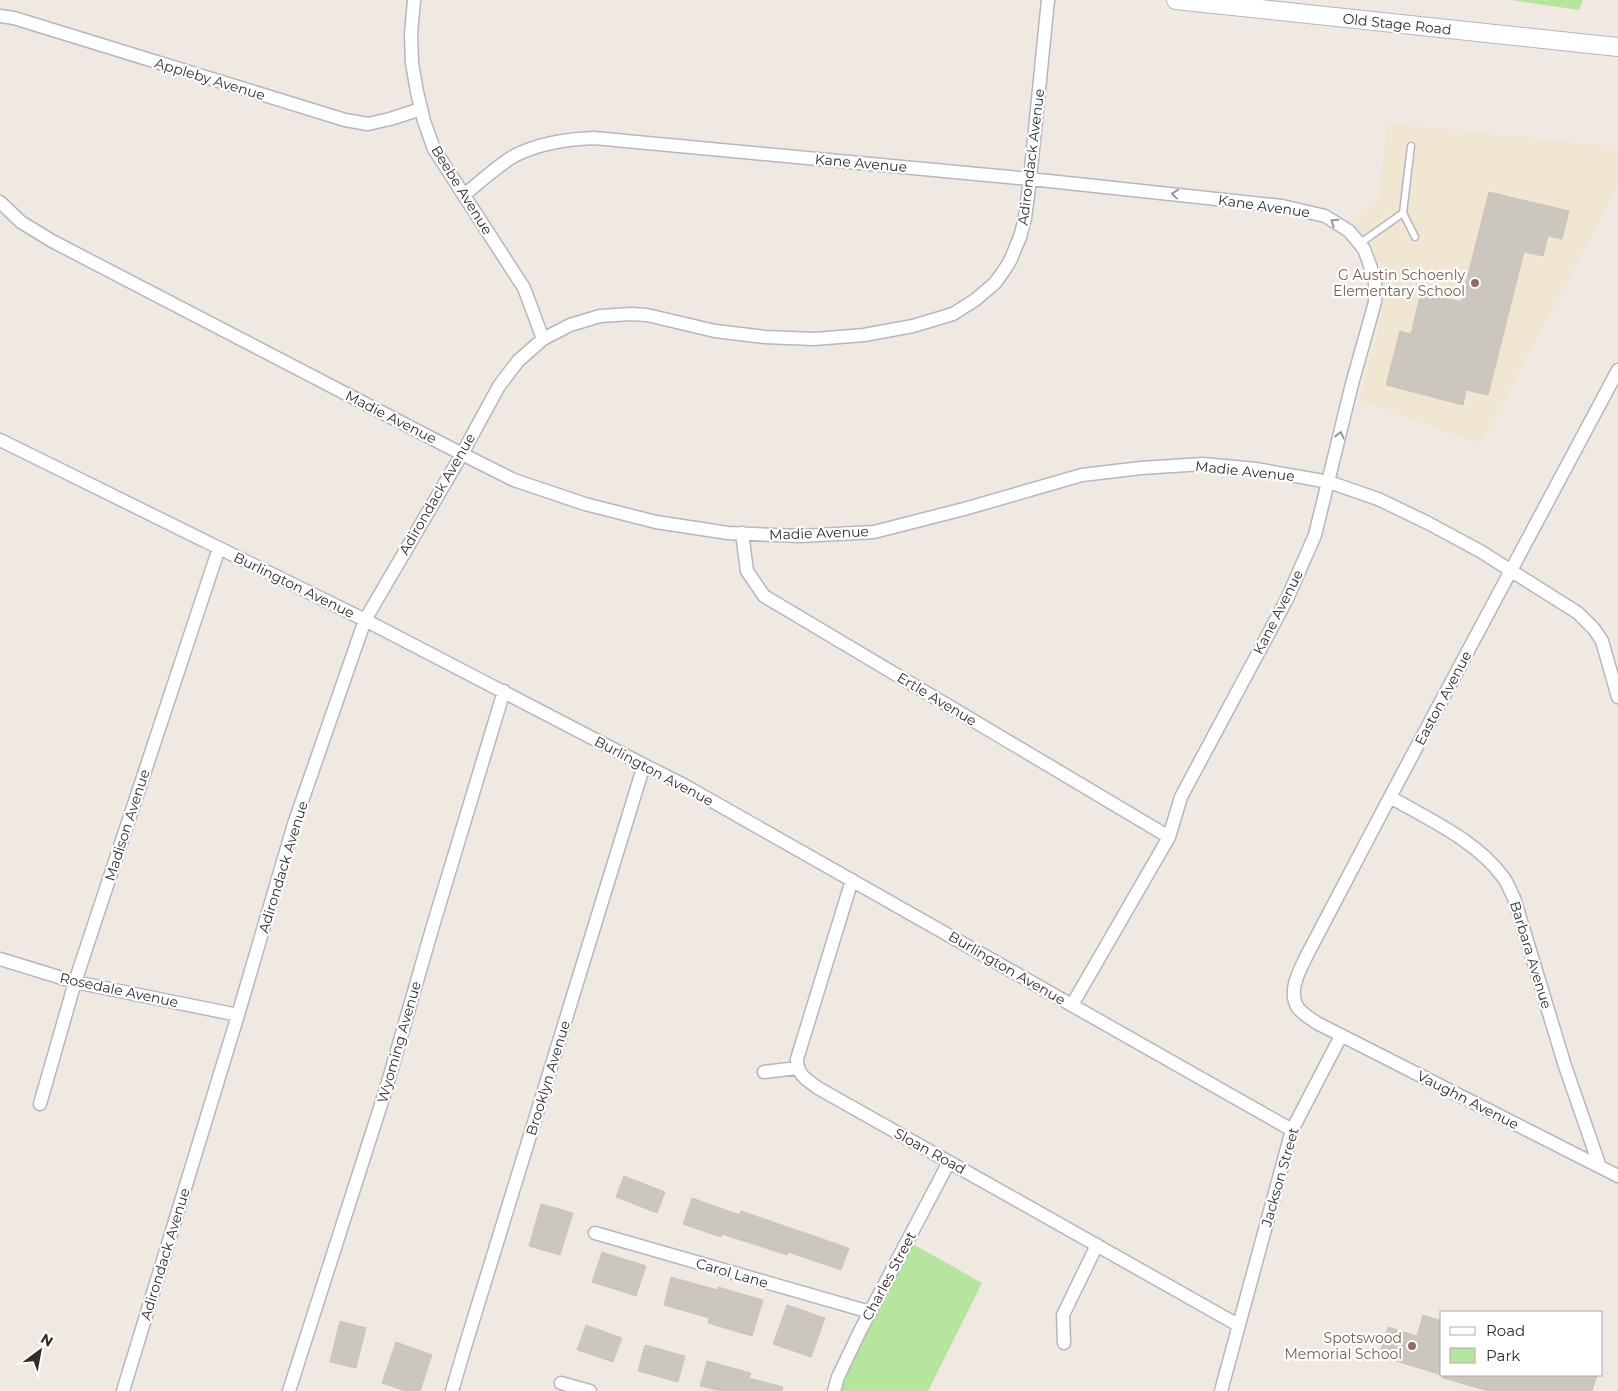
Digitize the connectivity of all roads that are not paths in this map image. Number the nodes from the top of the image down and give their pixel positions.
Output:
1 (414, 0) edge
2 (1048, 0) edge
3 (1176, 0) edge
4 (1215, 2) edge
5 (0, 16) edge
6 (1618, 47) edge
7 (421, 109) junction
8 (1411, 146) dead end
9 (1030, 179) junction
10 (464, 195) junction
11 (0, 202) edge
12 (1403, 213) junction
13 (1415, 237) dead end
14 (1359, 244) junction
15 (543, 339) junction
16 (1618, 370) edge
17 (0, 440) edge
18 (462, 454) junction
19 (1329, 482) junction
20 (742, 534) junction
21 (218, 548) junction
22 (1512, 571) junction
23 (365, 620) junction
24 (504, 692) junction
25 (1618, 696) edge
26 (644, 766) junction
27 (1390, 797) junction
28 (1169, 837) junction
29 (852, 880) junction
30 (0, 960) edge
31 (75, 982) junction
32 (1072, 1005) junction
33 (238, 1015) junction
34 (1317, 1023) joint
35 (1341, 1036) junction
36 (797, 1068) junction
37 (764, 1072) dead end
38 (40, 1104) dead end
39 (1292, 1130) junction
40 (950, 1162) junction
41 (1600, 1167) junction
42 (1618, 1176) edge
43 (595, 1233) dead end
44 (1096, 1245) junction
45 (870, 1312) junction
46 (1238, 1325) junction
47 (1064, 1343) dead end
48 (561, 1383) dead end
49 (123, 1391) edge
50 (289, 1391) edge
51 (452, 1391) edge
52 (590, 1391) edge
53 (834, 1391) edge
54 (1221, 1391) edge

1 - 7 street, Beebe Avenue
2 - 9 street, Adirondack Avenue
3 - 4 main road, Old Stage Road
4 - 6 main road, Old Stage Road
5 - 7 street, Appleby Avenue
7 - 10 street, Beebe Avenue
8 - 12 lane
9 - 10 street, Kane Avenue
14 -> 9 street, Kane Avenue
9 - 15 street, Adirondack Avenue
10 - 15 street, Beebe Avenue
11 - 18 street, Madie Avenue
12 - 13 lane
12 - 14 lane
19 -> 14 street, Kane Avenue
15 - 18 street, Adirondack Avenue
16 - 22 street, Easton Avenue
17 - 21 street, Burlington Avenue
18 - 20 street, Madie Avenue
18 - 23 street, Adirondack Avenue
19 - 20 street, Madie Avenue
19 - 22 street, Madie Avenue
19 - 28 street, Kane Avenue
20 - 28 street, Ertle Avenue
21 - 23 street, Burlington Avenue
21 - 31 street, Madison Avenue
22 - 25 street, Madie Avenue
22 - 27 street, Easton Avenue
23 - 24 street, Burlington Avenue
23 - 33 street, Adirondack Avenue
24 - 26 street, Burlington Avenue
24 - 50 street, Wyoming Avenue
26 - 29 street, Burlington Avenue
26 - 51 street, Brooklyn Avenue
27 - 34 street, Easton Avenue
27 - 41 street, Barbara Avenue
28 - 32 street, Kane Avenue
29 - 32 street, Burlington Avenue
29 - 36 street
30 - 31 street, Rosedale Avenue
31 - 33 street, Rosedale Avenue
31 - 38 street, Madison Avenue
32 - 39 street, Burlington Avenue
33 - 49 street, Adirondack Avenue
34 - 35 street, Vaughn Avenue
35 - 39 street, Jackson Street
35 - 41 street, Vaughn Avenue
36 - 37 street
36 - 40 street, Sloan Road
39 - 46 street, Jackson Street
40 - 44 street, Sloan Road
40 - 45 street, Charles Street
41 - 42 street, Vaughn Avenue
43 - 45 street, Carol Lane
44 - 46 street, Sloan Road
44 - 47 street
45 - 53 street, Charles Street
46 - 54 street, Jackson Street
48 - 52 street

